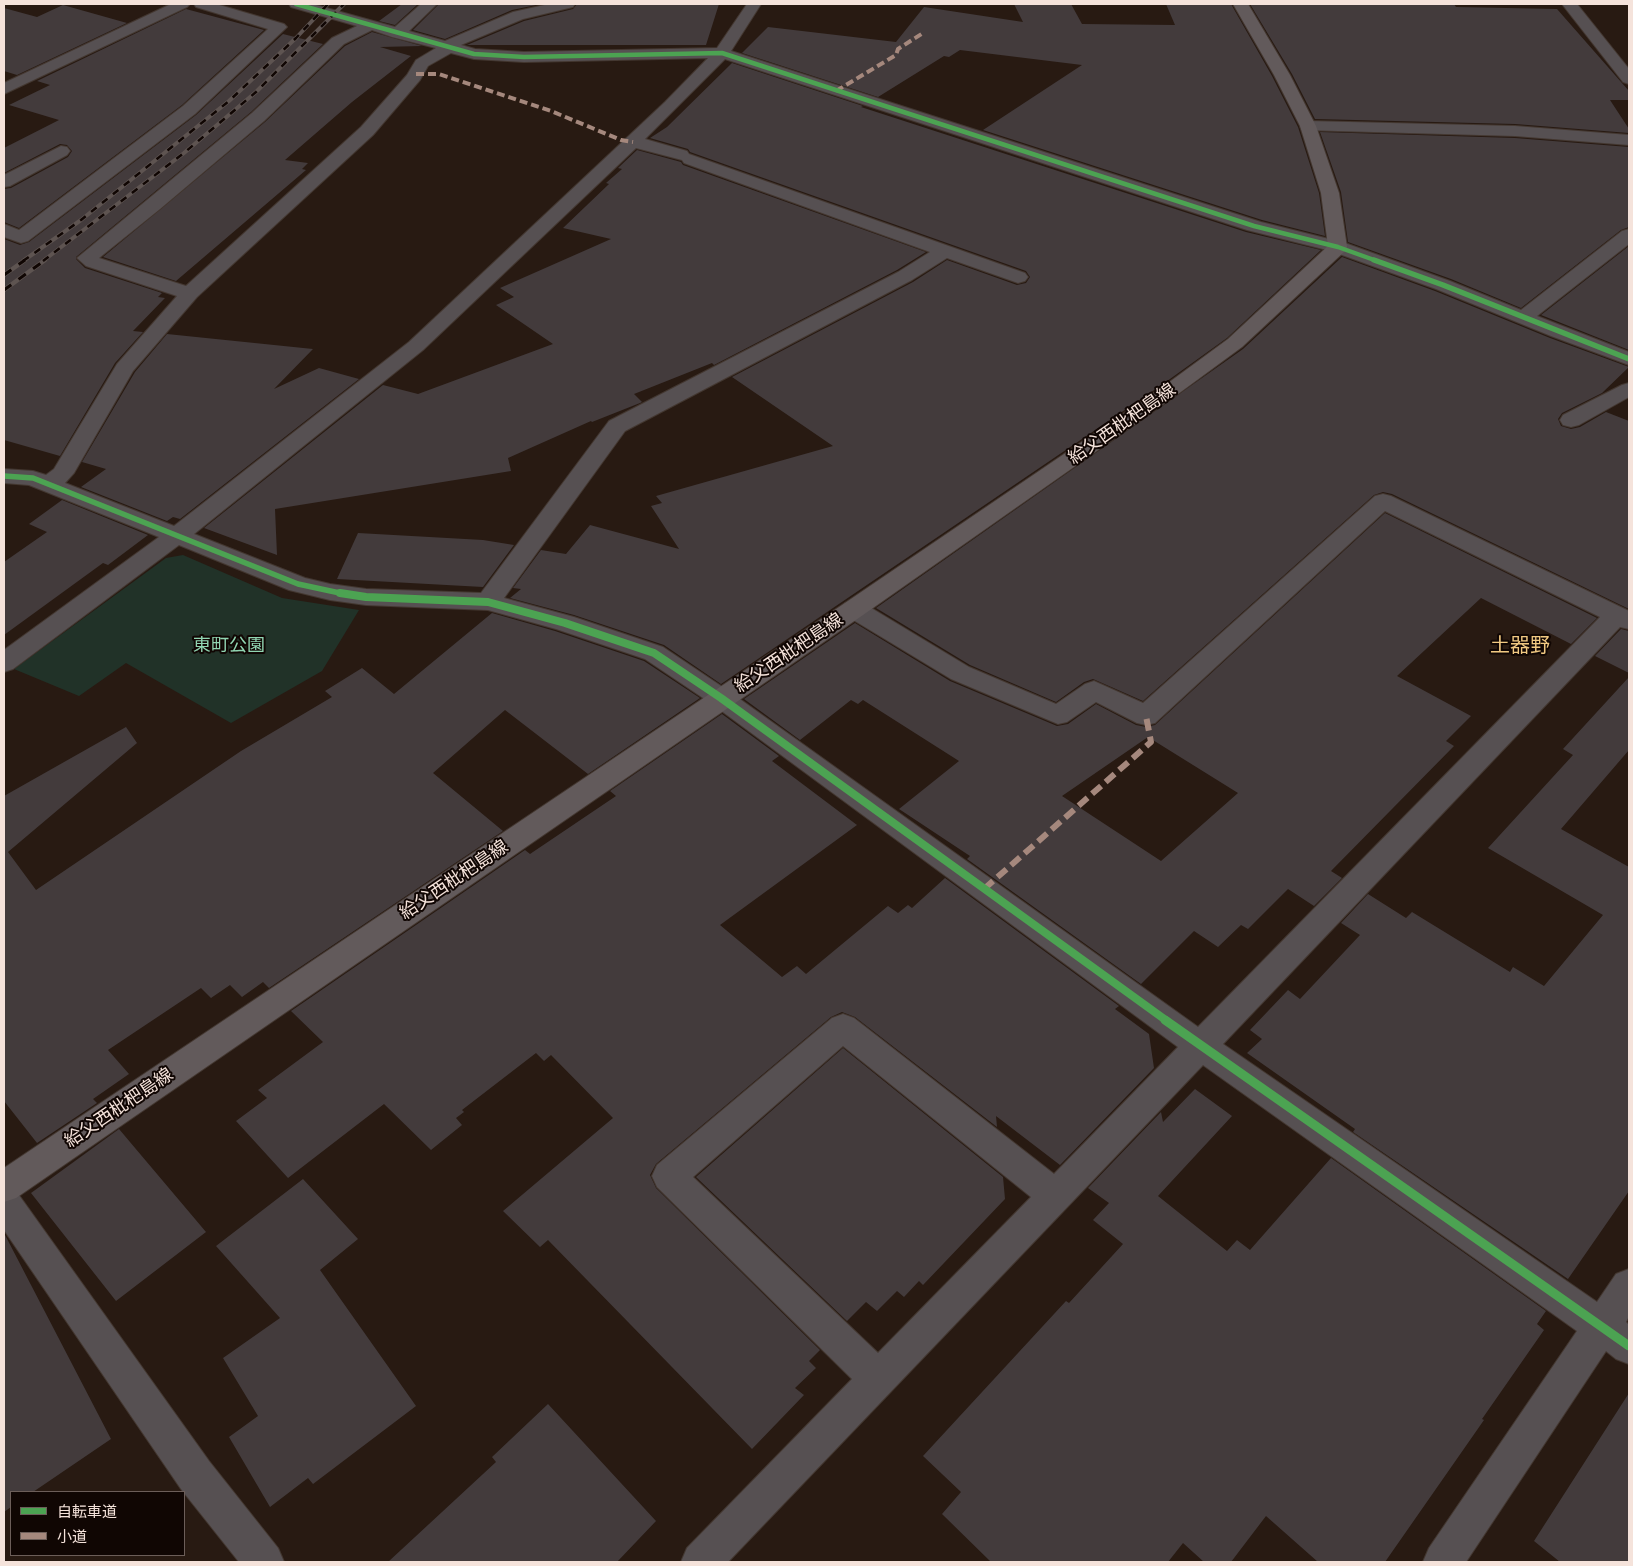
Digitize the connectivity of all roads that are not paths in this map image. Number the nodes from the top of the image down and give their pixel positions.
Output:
1 (182, 4) edge
2 (201, 4) edge
3 (296, 4) edge
4 (430, 4) edge
5 (568, 4) edge
6 (754, 4) edge
7 (1240, 4) edge
8 (1569, 4) edge
9 (370, 26) junction
10 (398, 34) junction
11 (447, 48) junction
12 (722, 53) junction
13 (1629, 79) edge
14 (4, 88) edge
15 (1308, 126) junction
16 (1629, 140) edge
17 (633, 142) junction
18 (61, 151) dead end
19 (4, 182) edge
20 (4, 230) edge
21 (1629, 235) edge
22 (1338, 247) junction
23 (945, 251) junction
24 (1018, 277) dead end
25 (190, 293) junction
26 (1523, 318) junction
27 (1629, 359) edge
28 (1629, 389) edge
29 (1572, 420) dead end
30 (7, 482) edge
31 (48, 484) junction
32 (177, 535) junction
33 (488, 602) junction
34 (854, 609) junction
35 (1623, 618) edge
36 (4, 663) edge
37 (721, 698) junction
38 (1201, 1046) junction
39 (4, 1187) edge
40 (1056, 1196) junction
41 (4, 1202) edge
42 (1629, 1286) edge
43 (1616, 1337) edge
44 (878, 1379) junction
45 (264, 1562) edge
46 (701, 1562) edge
47 (1443, 1562) edge

1 - 14 street
2 - 20 street
3 - 9 street
4 - 10 street
5 - 11 street
6 - 12 street
7 - 15 main road
8 - 13 street
9 - 10 street
9 - 25 street
10 - 11 street
11 - 12 street
11 - 25 street
12 - 17 street
12 - 22 street
15 - 16 street
15 - 22 main road
17 - 23 street
17 - 32 street
18 - 19 street
21 - 26 street
22 - 26 street
22 - 34 main road, 給父西枇杷島線
23 - 24 street
23 - 33 street
25 - 31 street
26 - 27 street
28 - 29 street
30 - 31 street
31 - 32 street
32 - 33 street
32 - 36 street
33 - 37 street
34 - 35 street
34 - 37 main road, 給父西枇杷島線
35 - 38 street
37 - 38 street
37 - 39 main road, 給父西枇杷島線
38 - 40 street
38 - 43 street
40 - 44 street
40 - 44 street
41 - 45 street
42 - 43 street
43 - 47 street
44 - 46 street

